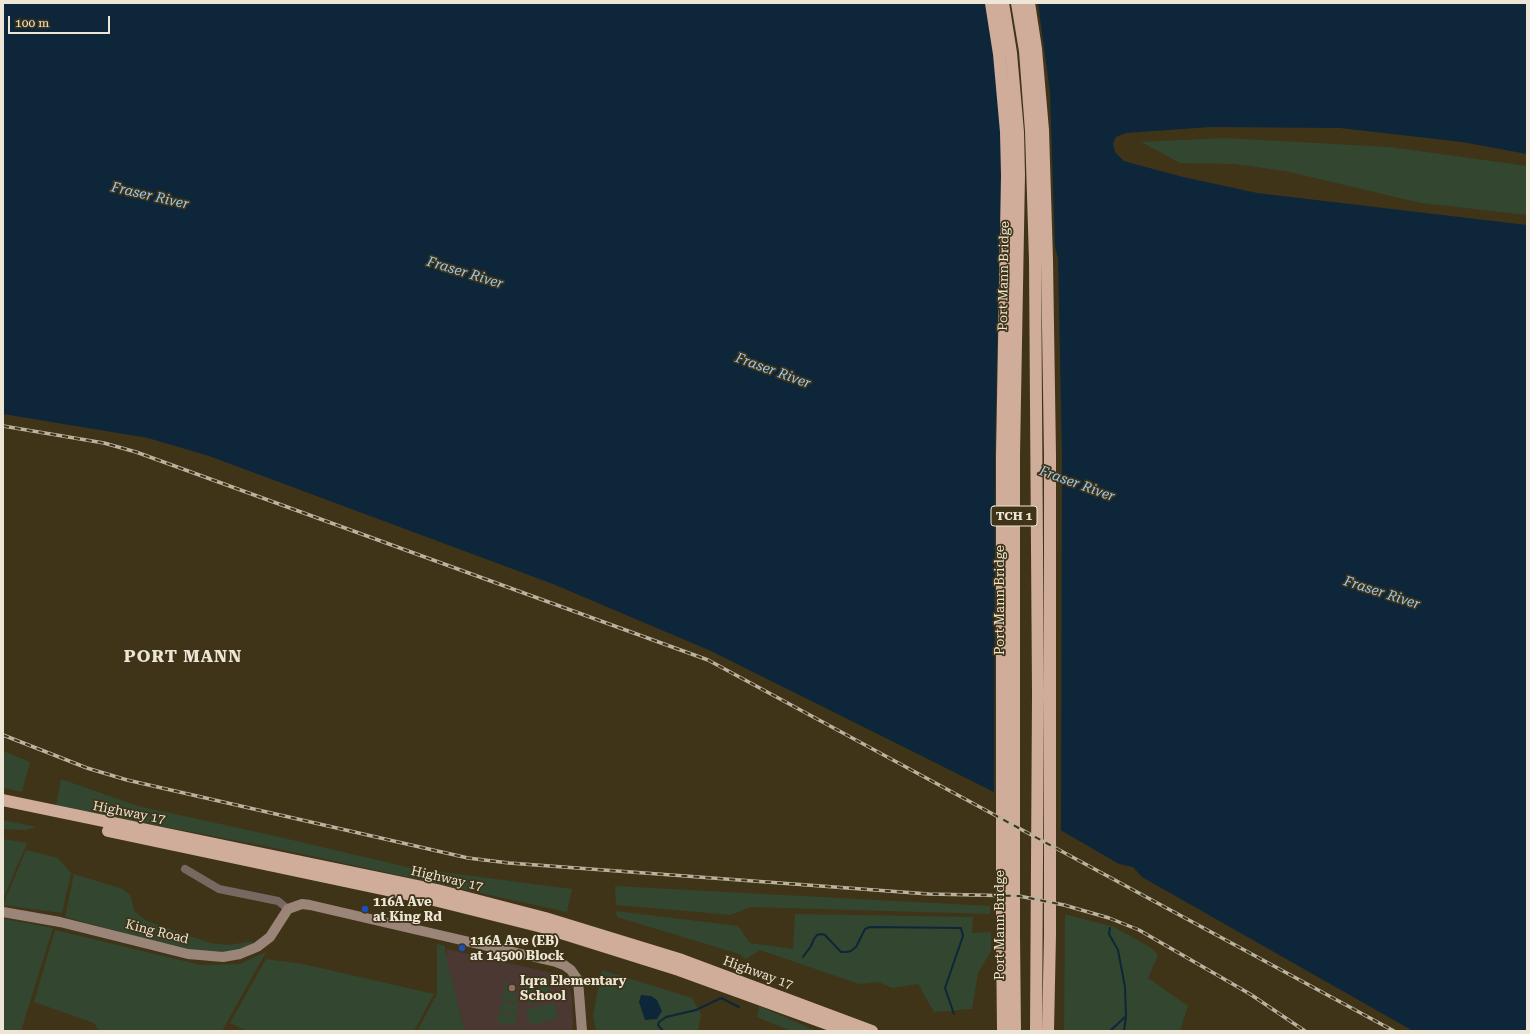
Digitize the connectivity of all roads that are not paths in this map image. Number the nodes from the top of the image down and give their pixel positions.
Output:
1 (991, 3) edge
2 (1003, 3) edge
3 (1017, 3) edge
4 (1029, 3) edge
5 (3, 800) edge
6 (3, 808) edge
7 (185, 870) dead end
8 (288, 909) junction
9 (3, 912) edge
10 (582, 1031) edge
11 (847, 1031) edge
12 (872, 1031) edge
13 (1004, 1031) edge
14 (1015, 1031) edge
15 (1036, 1031) edge
16 (1048, 1031) edge

1 - 13 highway
2 - 14 highway, Port Mann Bridge / TCH 1
3 - 15 highway, TCH 1
4 - 16 highway
5 - 12 highway, Highway 17
6 - 11 highway, Highway 17
7 - 8 street
8 - 9 street, King Road
8 - 10 street

